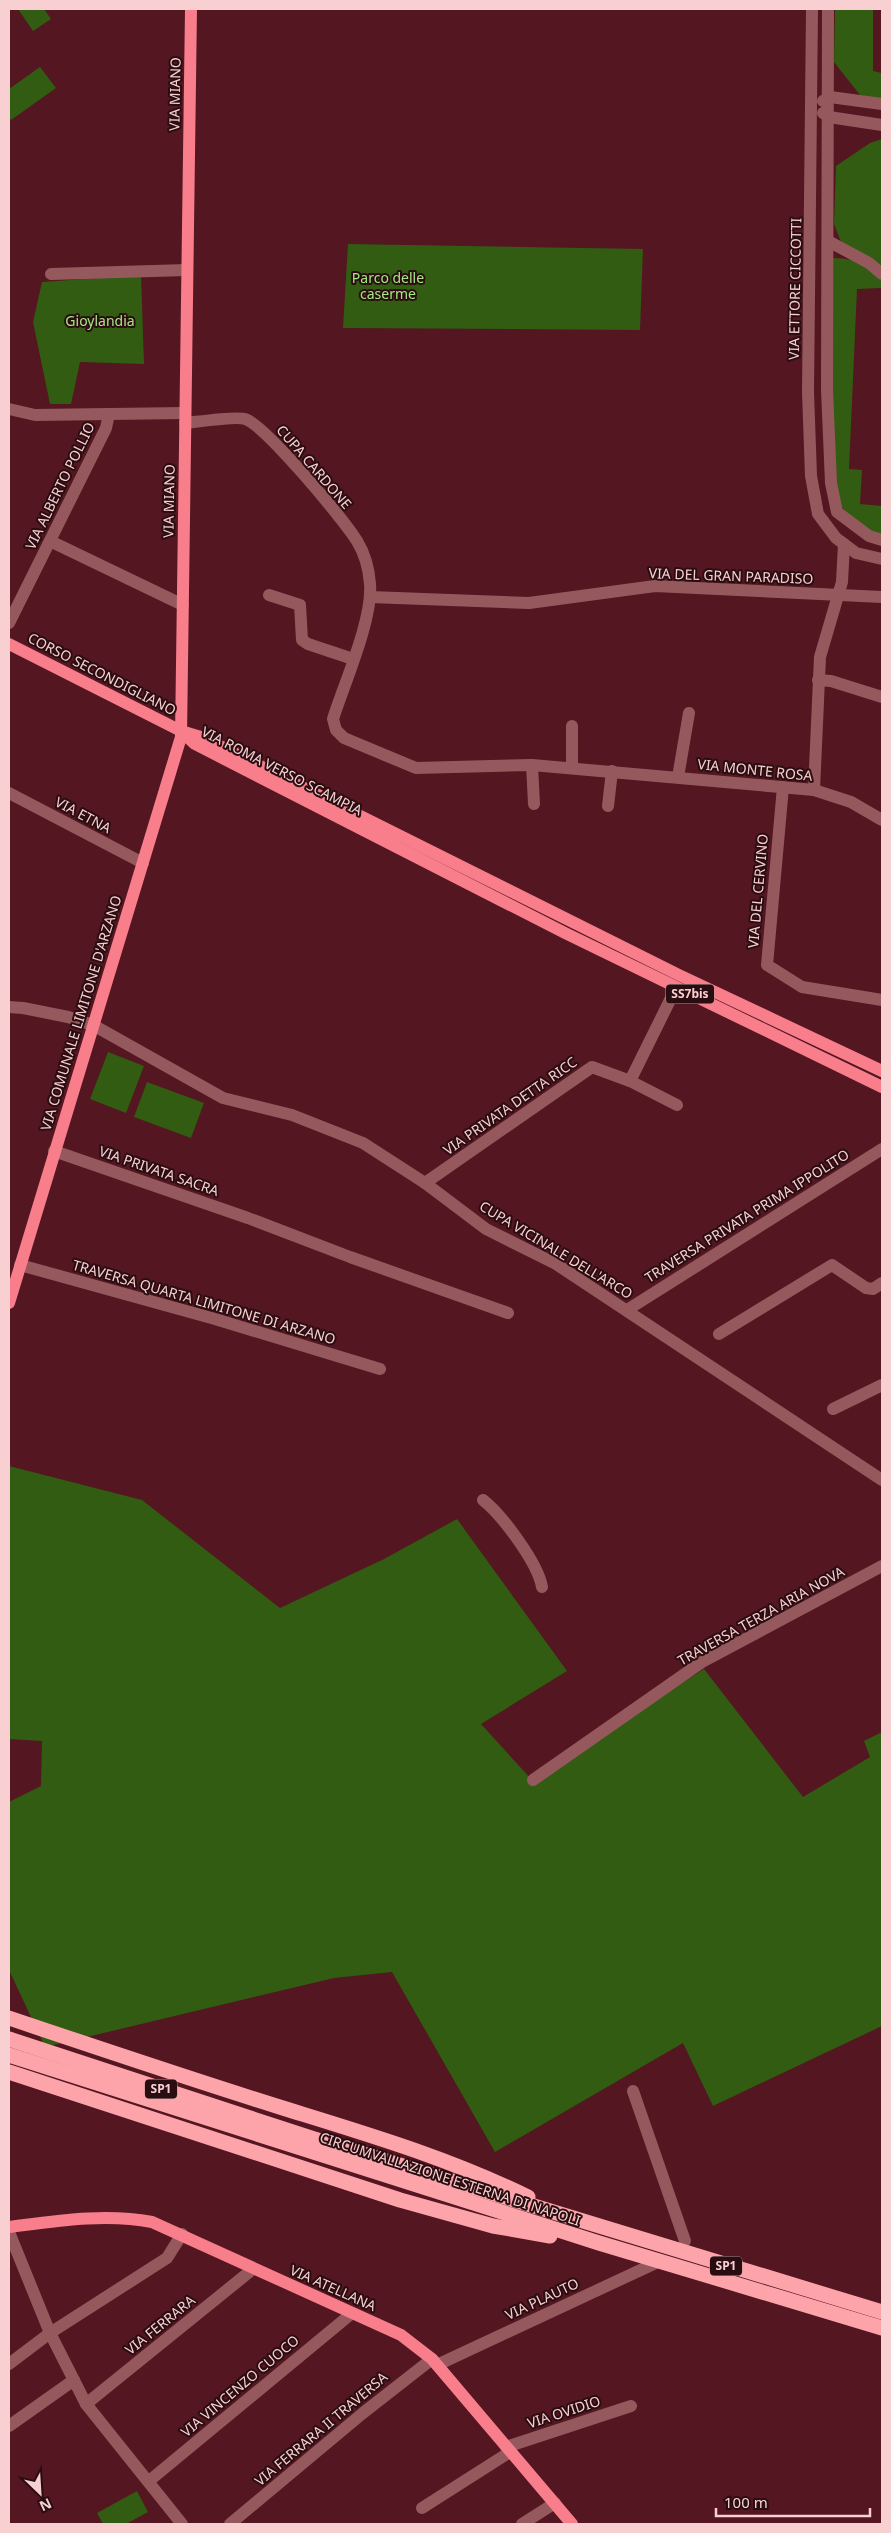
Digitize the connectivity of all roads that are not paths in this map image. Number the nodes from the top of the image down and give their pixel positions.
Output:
1 (191, 9) edge
2 (812, 9) edge
3 (828, 9) edge
4 (830, 97) junction
5 (882, 104) edge
6 (812, 106) junction
7 (829, 116) junction
8 (882, 125) edge
9 (828, 241) junction
10 (187, 270) junction
11 (52, 274) dead end
12 (882, 274) edge
13 (9, 409) edge
14 (109, 414) junction
15 (185, 418) junction
16 (879, 540) edge
17 (50, 542) junction
18 (844, 544) junction
19 (882, 559) edge
20 (269, 595) dead end
21 (838, 596) junction
22 (370, 597) junction
23 (882, 597) edge
24 (183, 605) junction
25 (9, 623) edge
26 (9, 644) edge
27 (353, 659) junction
28 (818, 680) junction
29 (882, 697) edge
30 (689, 714) dead end
31 (572, 726) dead end
32 (181, 731) junction
33 (532, 765) junction
34 (572, 767) junction
35 (612, 771) junction
36 (678, 777) junction
37 (783, 787) junction
38 (814, 790) junction
39 (9, 793) edge
40 (534, 804) dead end
41 (608, 806) dead end
42 (882, 820) edge
43 (143, 864) junction
44 (676, 983) junction
45 (882, 1000) edge
46 (9, 1007) edge
47 (93, 1025) junction
48 (882, 1071) edge
49 (630, 1081) junction
50 (882, 1087) edge
51 (677, 1105) dead end
52 (882, 1149) edge
53 (54, 1151) junction
54 (425, 1183) junction
55 (20, 1265) junction
56 (882, 1283) edge
57 (9, 1303) edge
58 (628, 1310) junction
59 (508, 1314) dead end
60 (719, 1334) dead end
61 (380, 1369) dead end
62 (882, 1385) edge
63 (833, 1409) dead end
64 (882, 1480) edge
65 (483, 1500) dead end
66 (882, 1566) edge
67 (542, 1587) dead end
68 (532, 1780) dead end
69 (9, 2018) edge
70 (9, 2039) edge
71 (9, 2055) edge
72 (9, 2072) edge
73 (633, 2090) dead end
74 (312, 2145) junction
75 (570, 2218) junction
76 (9, 2227) edge
77 (9, 2232) edge
78 (182, 2234) junction
79 (684, 2241) dead end
80 (599, 2243) junction
81 (660, 2261) junction
82 (253, 2268) junction
83 (882, 2312) edge
84 (350, 2314) junction
85 (882, 2328) edge
86 (50, 2333) junction
87 (434, 2362) junction
88 (9, 2364) edge
89 (74, 2380) junction
90 (86, 2404) junction
91 (630, 2406) dead end
92 (9, 2426) edge
93 (508, 2449) junction
94 (148, 2481) junction
95 (555, 2503) junction
96 (422, 2508) dead end
97 (182, 2524) edge
98 (230, 2524) edge
99 (522, 2524) edge
100 (572, 2524) edge

1 - 10 main road, VIA MIANO
2 - 6 street, VIA ETTORE CICCOTTI
3 - 4 street
4 - 5 street
4 - 6 street
4 - 7 street
6 - 7 street
6 - 18 street, VIA ETTORE CICCOTTI
7 - 8 street
7 - 9 street
9 - 12 street
9 - 16 street
10 - 11 street
10 - 15 main road, VIA MIANO
13 - 14 street, CUPA CARDONE
14 - 15 street, CUPA CARDONE
14 - 17 street, VIA ALBERTO POLLIO
15 - 22 street, CUPA CARDONE
15 - 24 main road, VIA MIANO
17 - 24 street
17 - 25 street, VIA ALBERTO POLLIO
18 - 19 street, VIA ETTORE CICCOTTI
18 - 21 street
20 - 27 street
21 - 22 street, VIA DEL GRAN PARADISO
21 - 23 street, VIA DEL GRAN PARADISO
21 - 28 street
22 - 27 street, VIA MONTE ROSA
24 - 32 main road, VIA MIANO
26 - 32 main road, CORSO SECONDIGLIANO
27 - 33 street, VIA MONTE ROSA
28 - 29 street
28 - 38 street
30 - 36 street, VIA MONTE ROSA
31 - 34 street
32 - 43 main road, VIA COMUNALE LIMITONE D'ARZANO
32 - 44 main road, VIA ROMA VERSO SCAMPIA / SS7bis
32 - 44 main road, VIA ROMA VERSO SCAMPIA / SS7bis
33 - 34 street, VIA MONTE ROSA
33 - 40 street
34 - 35 street, VIA MONTE ROSA
35 - 36 street, VIA MONTE ROSA
35 - 41 street
36 - 37 street, VIA MONTE ROSA
37 - 38 street, VIA MONTE ROSA
37 - 45 street, VIA DEL CERVINO
38 - 42 street, VIA MONTE ROSA
39 - 43 street, VIA ETNA
43 - 47 main road, VIA COMUNALE LIMITONE D'ARZANO
44 - 48 main road, VIA ROMA VERSO SCAMPIA / SS7bis
44 - 49 street
44 - 50 main road, VIA ROMA VERSO SCAMPIA / SS7bis
46 - 47 street, CUPA VICINALE DELL'ARCO
47 - 53 main road, VIA COMUNALE LIMITONE D'ARZANO
47 - 54 street, CUPA VICINALE DELL'ARCO
49 - 51 street
49 - 54 street, VIA PRIVATA DETTA RICC
52 - 58 street, TRAVERSA PRIVATA PRIMA IPPOLITO
53 - 55 main road, VIA COMUNALE LIMITONE D'ARZANO
53 - 59 street, VIA PRIVATA SACRA
54 - 58 street, CUPA VICINALE DELL'ARCO
55 - 57 main road, VIA COMUNALE LIMITONE D'ARZANO
55 - 61 street, TRAVERSA QUARTA LIMITONE DI ARZANO
56 - 60 street
58 - 64 street, CUPA VICINALE DELL'ARCO
62 - 63 street
65 - 67 street
66 - 68 street, TRAVERSA TERZA ARIA NOVA
69 - 75 highway
70 - 74 highway, CIRCUMVALLAZIONE ESTERNA DI NAPOLI / SP1
71 - 74 highway, CIRCUMVALLAZIONE ESTERNA DI NAPOLI / SP1
72 - 80 highway
73 - 79 street
74 - 75 highway, CIRCUMVALLAZIONE ESTERNA DI NAPOLI
74 - 80 highway, CIRCUMVALLAZIONE ESTERNA DI NAPOLI / SP1
75 - 83 highway, CIRCUMVALLAZIONE ESTERNA DI NAPOLI / SP1
76 - 78 main road, VIA ATELLANA
77 - 86 street
78 - 82 main road, VIA ATELLANA
78 - 86 street
80 - 81 highway, CIRCUMVALLAZIONE ESTERNA DI NAPOLI / SP1
81 - 85 highway, CIRCUMVALLAZIONE ESTERNA DI NAPOLI / SP1
81 - 87 street, VIA PLAUTO
82 - 84 main road, VIA ATELLANA
82 - 90 street, VIA FERRARA
84 - 87 main road, VIA ATELLANA
84 - 94 street, VIA VINCENZO CUOCO
86 - 88 street
86 - 89 street
87 - 93 main road, VIA ATELLANA
87 - 98 street, VIA FERRARA II TRAVERSA
89 - 90 street
89 - 92 street
90 - 94 street
91 - 93 street, VIA OVIDIO
93 - 95 main road, VIA ATELLANA
93 - 96 street, VIA OVIDIO
94 - 97 street
95 - 99 street
95 - 100 main road, VIA ATELLANA

